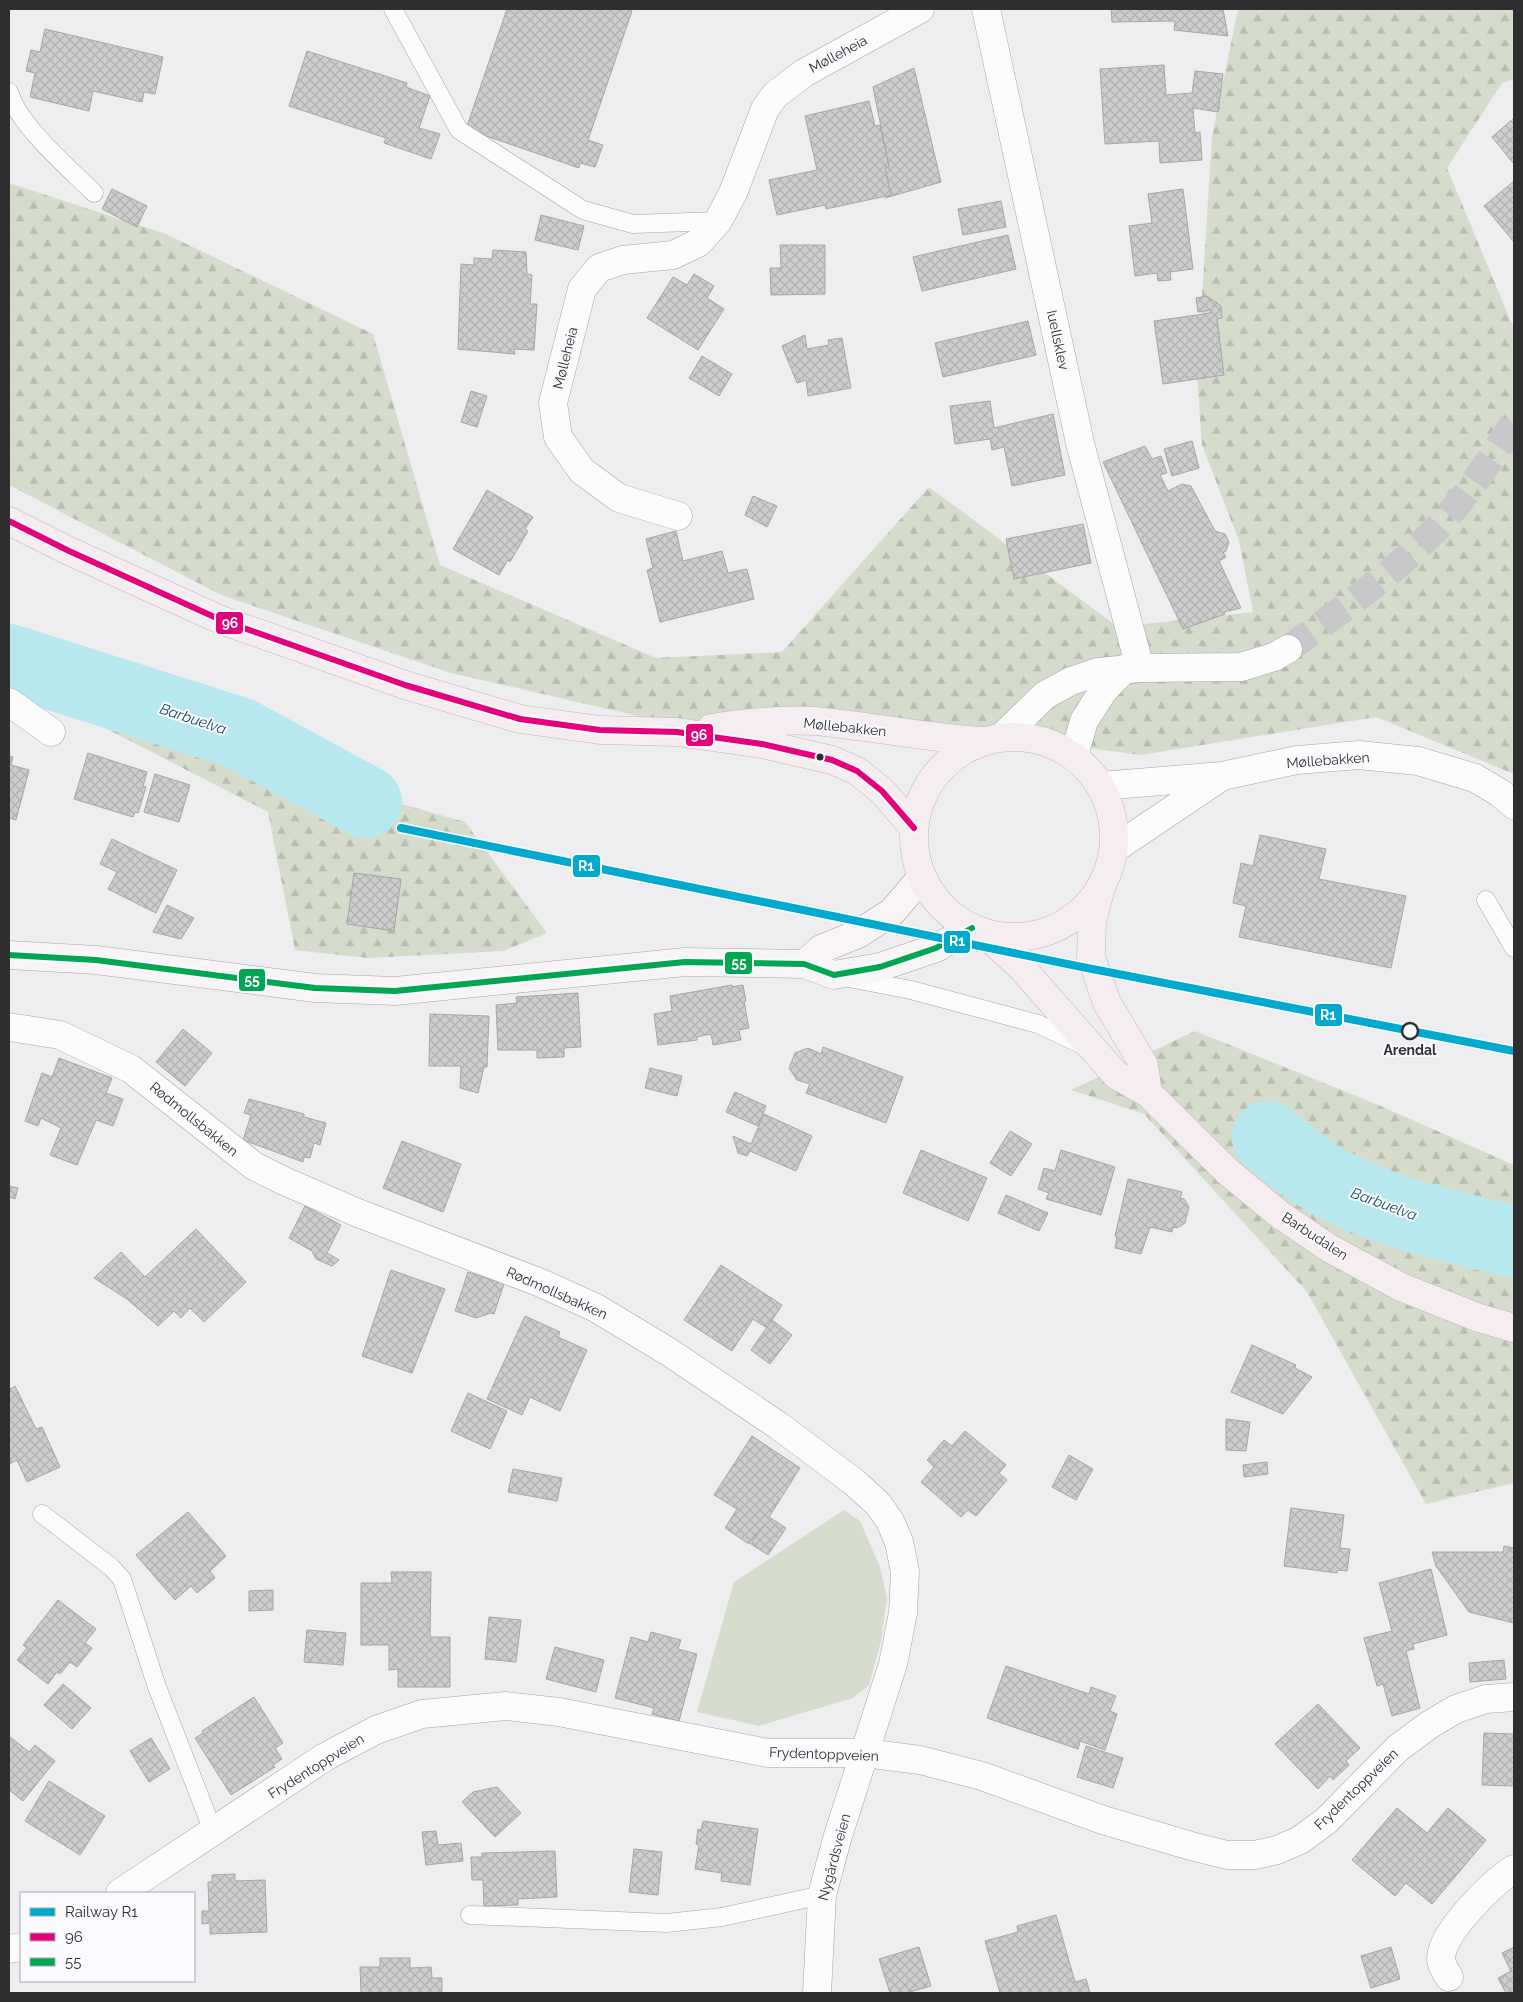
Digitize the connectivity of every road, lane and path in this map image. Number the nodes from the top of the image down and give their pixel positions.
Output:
1 (393, 9) edge
2 (920, 9) edge
3 (986, 9) edge
4 (9, 92) edge
5 (94, 194) dead end
6 (718, 221) junction
7 (678, 516) dead end
8 (9, 521) edge
9 (1288, 649) tunnel mouth
10 (1132, 669) junction
11 (9, 702) edge
12 (51, 732) dead end
13 (677, 732) junction
14 (992, 739) junction
15 (1074, 756) junction
16 (1222, 776) junction
17 (1101, 786) junction
18 (1514, 805) edge
19 (914, 828) junction
20 (1114, 849) junction
21 (922, 877) junction
22 (1101, 888) junction
23 (1486, 900) dead end
24 (978, 930) junction
25 (1514, 948) edge
26 (9, 955) edge
27 (804, 964) junction
28 (834, 975) junction
29 (9, 1027) edge
30 (1091, 1048) junction
31 (1148, 1093) junction
32 (1514, 1328) edge
33 (42, 1514) dead end
34 (1514, 1697) edge
35 (865, 1754) junction
36 (213, 1831) junction
37 (1514, 1869) edge
38 (122, 1892) edge
39 (822, 1895) junction
40 (470, 1915) dead end
41 (1449, 1977) dead end
42 (817, 1993) edge

1 - 6 lane
2 - 6 street, Mølleheia
3 - 10 street, Iuellsklev
4 - 5 lane
6 - 7 street, Mølleheia
8 - 13 main road, Møllebakken
9 - 10 street
10 - 14 street
10 - 15 street
11 - 12 street
13 - 14 main road, Møllebakken
13 - 19 main road, Møllebakken
14 - 15 main road, Møllebakken
14 - 19 main road, Barbudalen
15 - 17 main road
16 - 17 street, Møllebakken
16 - 18 street, Møllebakken
16 - 20 street, Møllebakken
17 - 20 main road
19 - 21 main road, Barbudalen
20 - 22 main road
21 - 24 main road, Barbudalen
21 - 27 main road
22 - 24 main road
22 - 31 main road
23 - 25 lane
24 - 28 main road
24 - 30 main road, Barbudalen
26 - 27 main road
27 - 28 main road
28 - 30 lane
29 - 35 street, Rødmollsbakken
30 - 31 main road, Barbudalen
31 - 32 main road, Barbudalen
33 - 36 lane
34 - 35 street, Frydentoppveien
35 - 36 street, Frydentoppveien
35 - 39 street, Nygårdsveien
36 - 38 street, Frydentoppveien
37 - 41 street
39 - 40 lane
39 - 42 street, Nygårdsveien

